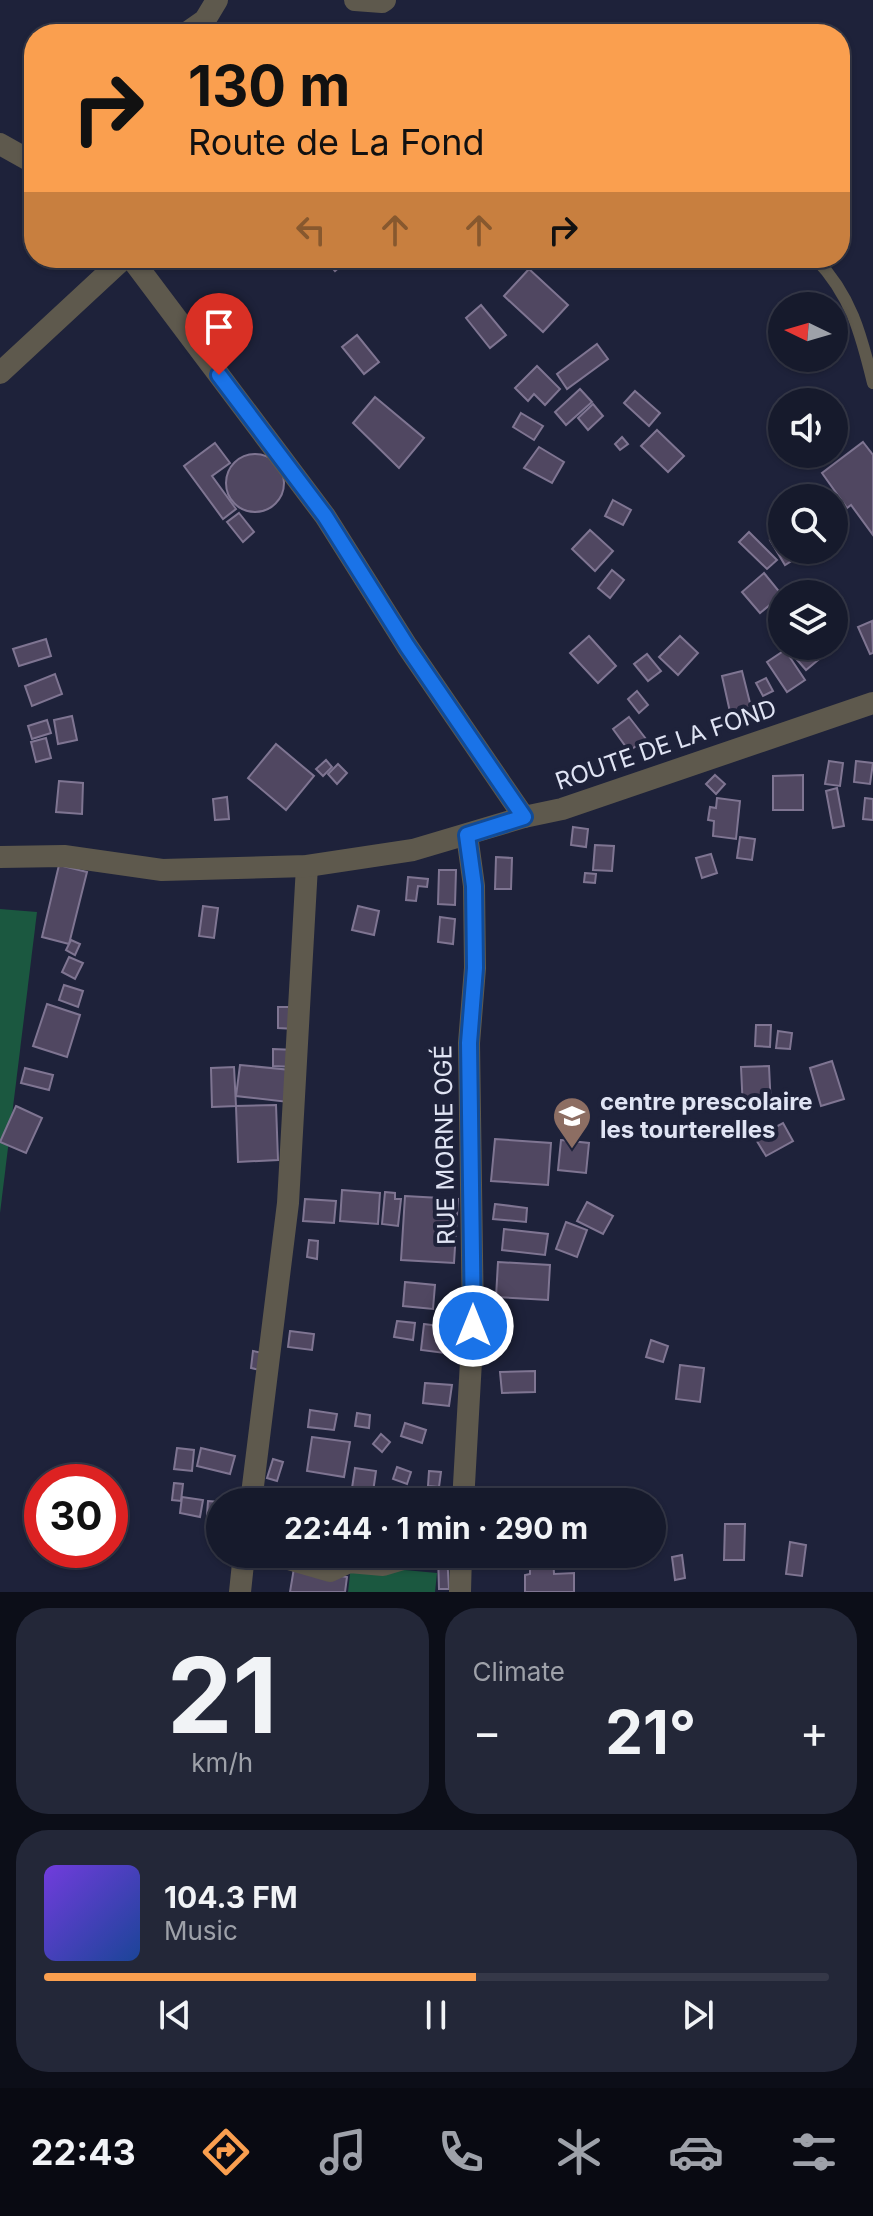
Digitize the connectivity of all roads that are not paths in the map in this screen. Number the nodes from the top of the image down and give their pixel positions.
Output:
1 (217, 0) edge
2 (355, 0) edge
3 (385, 0) edge
4 (199, 24) edge
5 (0, 144) edge
6 (24, 157) edge
7 (113, 268) edge
8 (139, 268) edge
9 (824, 268) edge
10 (0, 373) edge
11 (873, 383) edge
12 (873, 703) edge
13 (524, 817) junction
14 (467, 835) junction
15 (0, 857) edge
16 (307, 866) junction
17 (253, 1488) edge
18 (464, 1488) edge
19 (243, 1568) edge
20 (461, 1568) edge
21 (240, 1592) edge
22 (460, 1592) edge

1 - 4 street
2 - 3 street
5 - 6 street
7 - 10 street
8 - 13 street
9 - 11 lane
12 - 13 street, ROUTE DE LA FOND
13 - 14 street, ROUTE DE LA FOND
14 - 16 street, ROUTE DE LA FOND
14 - 18 street, RUE MORNE OGÉ
15 - 16 street, ROUTE DE LA FOND
16 - 17 street
19 - 21 street
20 - 22 street

